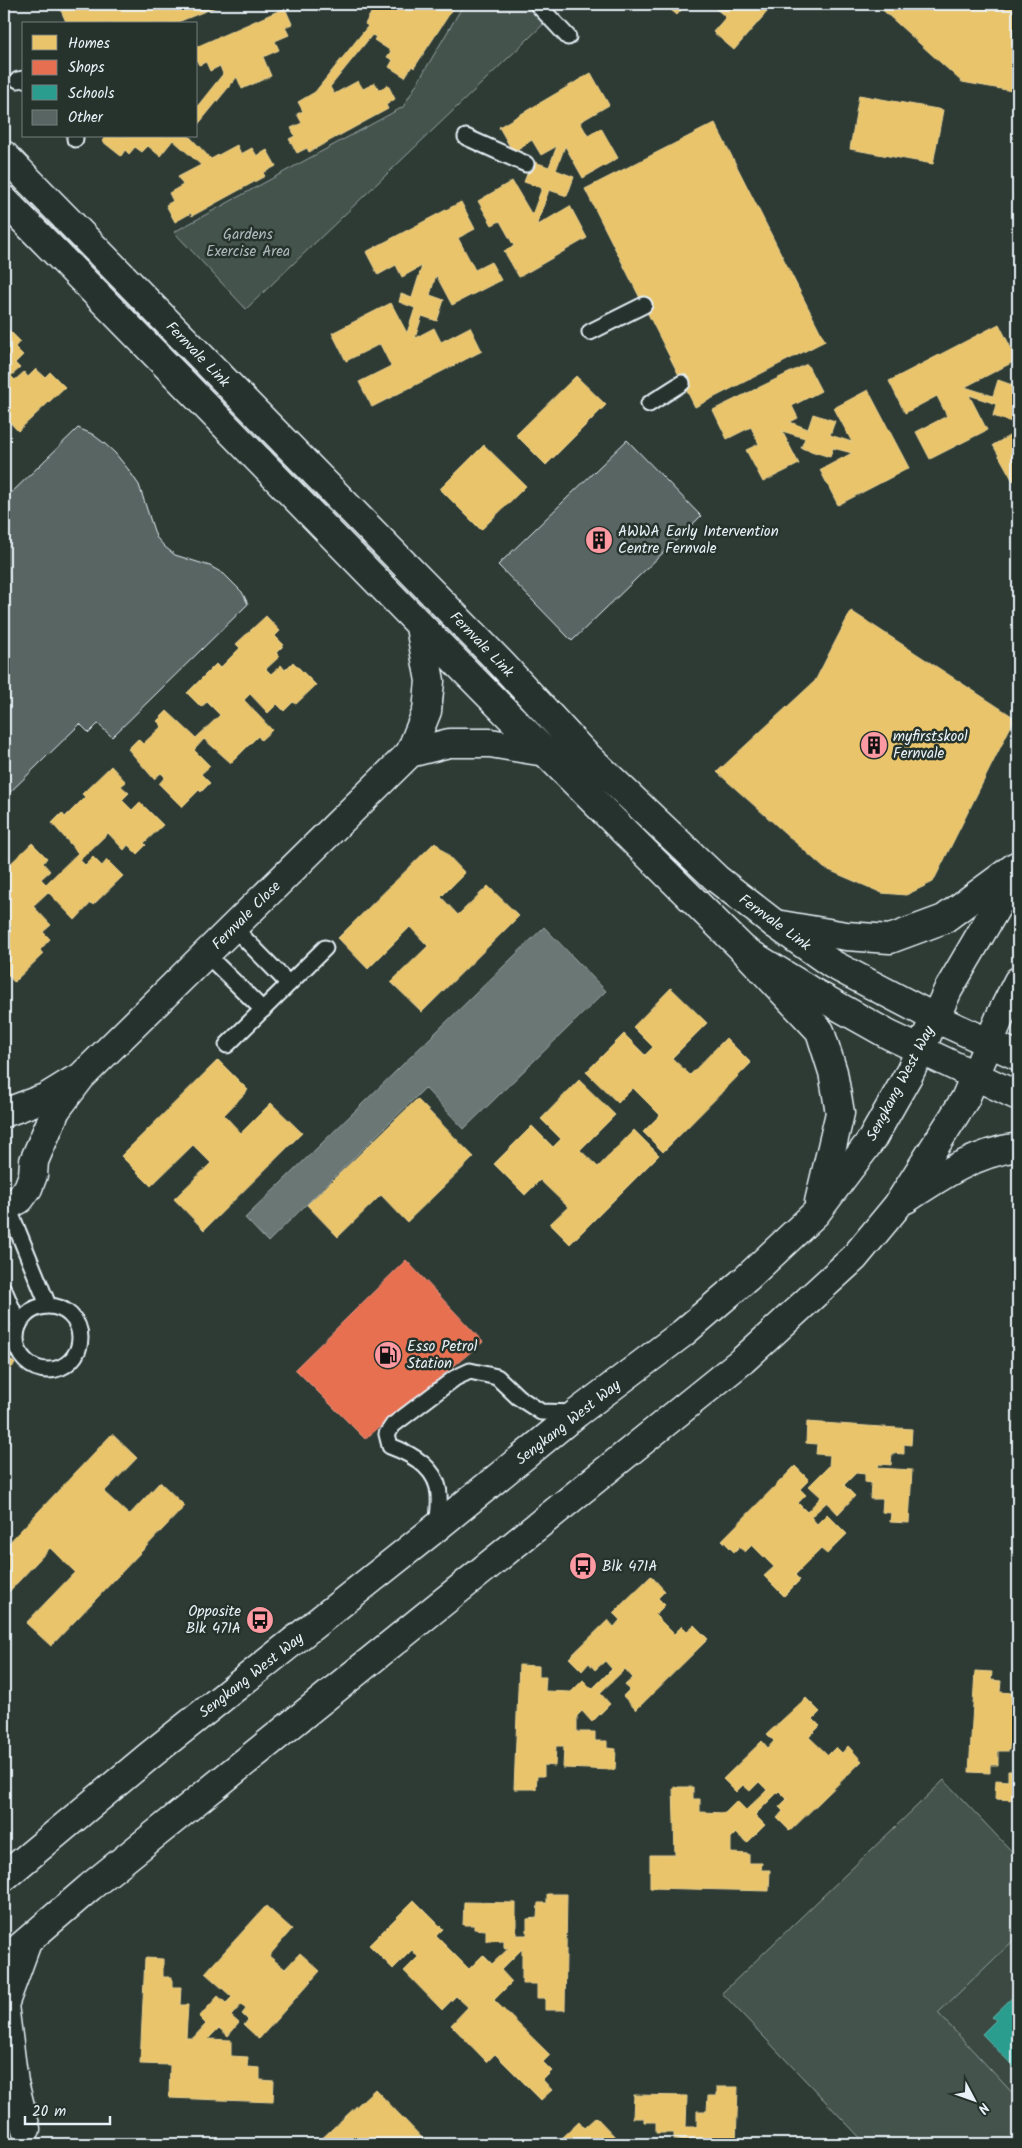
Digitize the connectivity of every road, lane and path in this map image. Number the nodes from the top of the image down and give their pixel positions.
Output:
1 (537, 4) edge
2 (568, 37) dead end
3 (466, 137) dead end
4 (4, 154) edge
5 (526, 164) dead end
6 (4, 200) edge
7 (644, 305) dead end
8 (590, 332) dead end
9 (682, 383) dead end
10 (649, 404) dead end
11 (420, 627) junction
12 (410, 752) junction
13 (545, 752) junction
14 (1018, 864) edge
15 (1018, 870) edge
16 (775, 924) junction
17 (233, 927) junction
18 (325, 948) dead end
19 (744, 950) junction
20 (206, 954) junction
21 (1018, 981) edge
22 (289, 984) junction
23 (263, 1010) junction
24 (935, 1018) junction
25 (988, 1043) junction
26 (227, 1045) dead end
27 (920, 1049) junction
28 (1018, 1056) edge
29 (975, 1075) junction
30 (80, 1077) junction
31 (1018, 1096) edge
32 (4, 1113) edge
33 (1018, 1148) edge
34 (897, 1206) junction
35 (6, 1207) edge
36 (816, 1213) junction
37 (4, 1290) edge
38 (48, 1305) junction
39 (19, 1325) junction
40 (577, 1413) junction
41 (437, 1527) junction
42 (4, 1876) edge
43 (27, 1942) junction
44 (4, 1961) edge
45 (4, 2110) edge
46 (33, 2136) edge

1 - 2 lane
3 - 5 lane
4 - 16 main road, Fernvale Link
6 - 11 main road, Fernvale Link
7 - 8 lane
9 - 10 lane
11 - 12 main road, Fernvale Close
11 - 13 main road, Fernvale Link
12 - 13 main road
12 - 17 main road, Fernvale Close
13 - 19 main road, Fernvale Link
14 - 16 main road
15 - 24 main road, Sengkang West Way
16 - 24 main road, Fernvale Link
17 - 20 main road, Fernvale Close
17 - 22 lane
18 - 22 lane
19 - 27 main road, Fernvale Link
19 - 36 main road
20 - 23 lane
20 - 30 main road, Fernvale Close
21 - 25 main road
22 - 23 lane
23 - 26 lane
24 - 25 main road, Fernvale Link
24 - 27 main road, Sengkang West Way
25 - 28 main road, Fernvale Link
25 - 29 main road
27 - 29 main road, Fernvale Link
27 - 36 main road, Sengkang West Way
29 - 31 main road, Fernvale Link
29 - 34 main road
30 - 32 main road, Fernvale Close
30 - 35 main road, Fernvale Close
33 - 34 main road
34 - 43 main road
35 - 38 lane
36 - 40 main road, Sengkang West Way
37 - 39 lane
38 - 39 lane
38 - 39 lane
40 - 41 main road, Sengkang West Way
40 - 41 lane
41 - 42 main road, Sengkang West Way
43 - 44 main road
43 - 46 main road
45 - 46 main road

